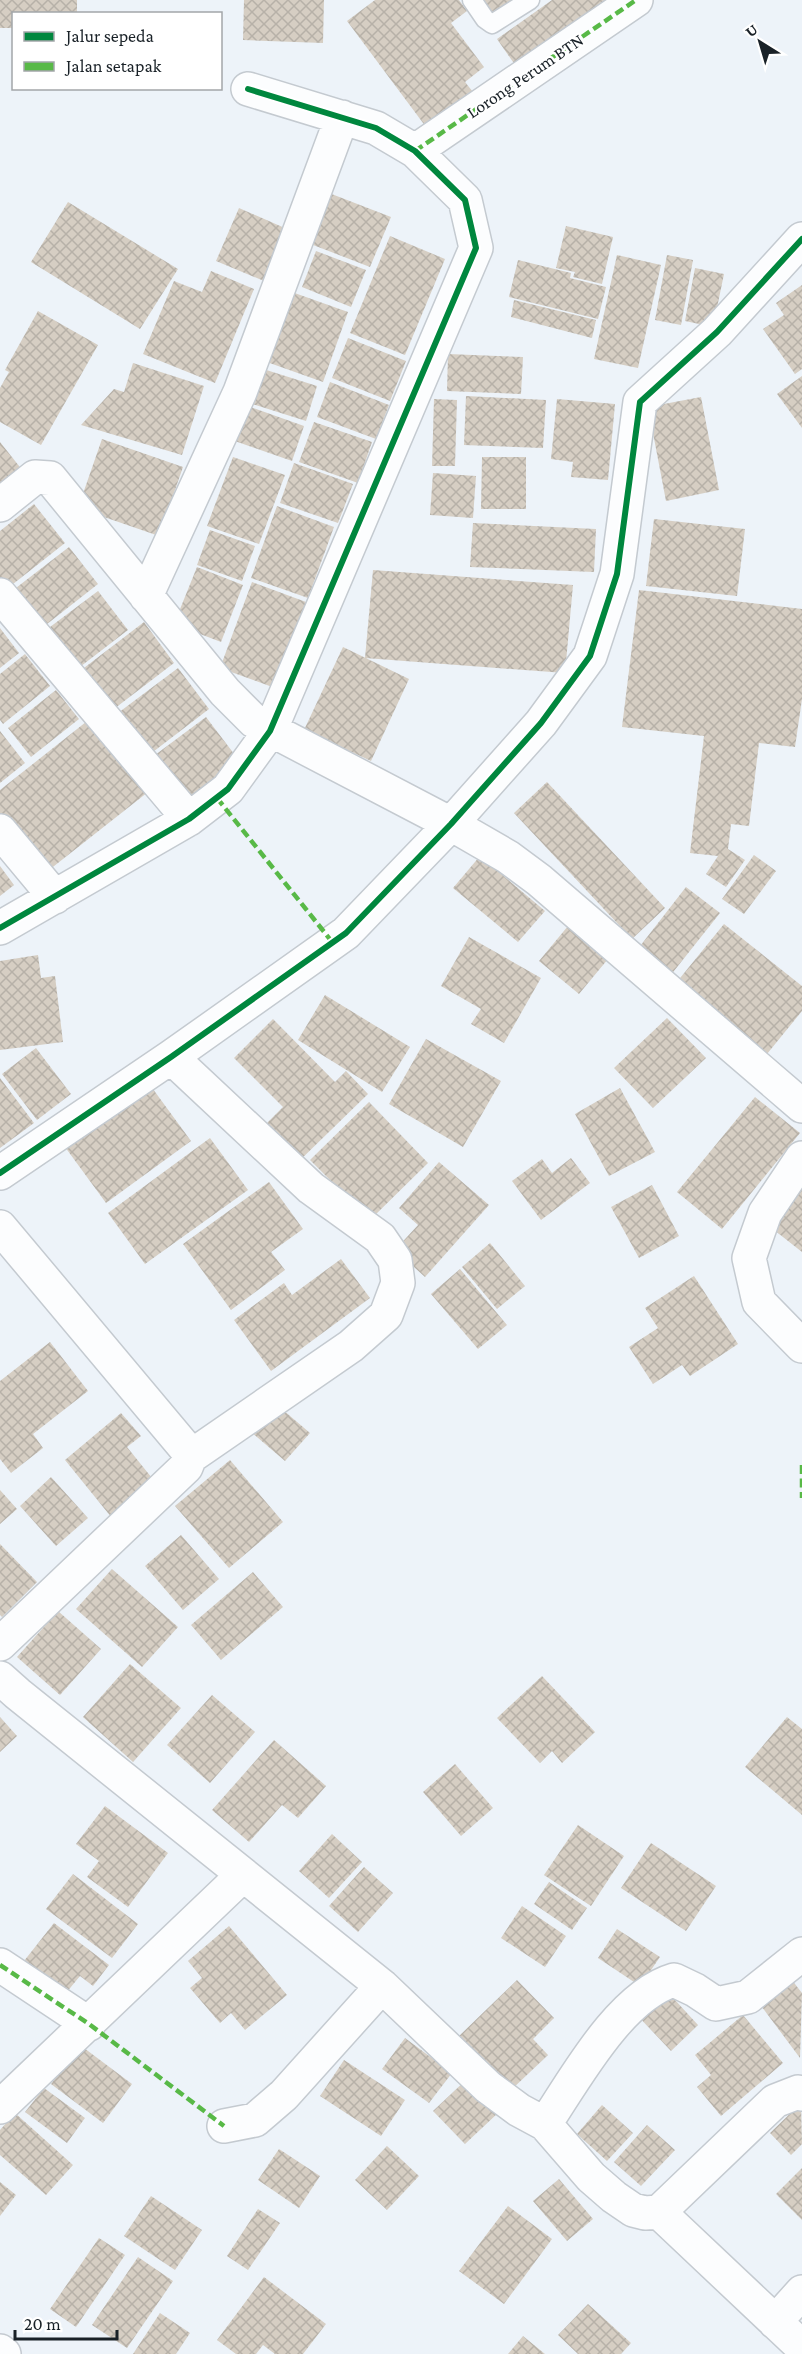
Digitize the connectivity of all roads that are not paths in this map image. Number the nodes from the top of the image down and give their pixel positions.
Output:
1 (472, 0) edge
2 (530, 0) edge
3 (636, 0) edge
4 (248, 89) dead end
5 (342, 117) junction
6 (414, 151) junction
7 (802, 239) edge
8 (0, 505) edge
9 (0, 595) edge
10 (146, 596) junction
11 (270, 731) junction
12 (189, 819) junction
13 (451, 824) junction
14 (0, 831) edge
15 (55, 897) junction
16 (0, 928) edge
17 (171, 1057) junction
18 (802, 1106) edge
19 (802, 1158) edge
20 (0, 1173) edge
21 (0, 1227) edge
22 (802, 1346) edge
23 (190, 1457) junction
24 (0, 1644) edge
25 (0, 1677) edge
26 (243, 1875) junction
27 (802, 1954) edge
28 (0, 1965) edge
29 (382, 1986) junction
30 (88, 2024) junction
31 (802, 2094) edge
32 (0, 2107) edge
33 (545, 2124) junction
34 (224, 2126) dead end
35 (659, 2212) junction
36 (802, 2292) edge
37 (775, 2322) junction
38 (802, 2348) edge

1 - 2 lane
3 - 6 street, Lorong Perum BTN
4 - 5 street
5 - 6 street
5 - 10 street
6 - 11 street
7 - 13 street
8 - 10 street
9 - 12 street
10 - 11 street
11 - 12 street
11 - 13 street
12 - 15 street
13 - 17 street
13 - 18 street
14 - 15 street
15 - 16 street
17 - 20 street
17 - 23 street
19 - 22 street
21 - 23 street
23 - 24 street
25 - 26 street
26 - 29 street
26 - 30 street
27 - 33 street
28 - 30 street
29 - 33 street
29 - 34 street
30 - 32 street
31 - 35 street
33 - 35 street
35 - 37 street
36 - 37 street
37 - 38 street

